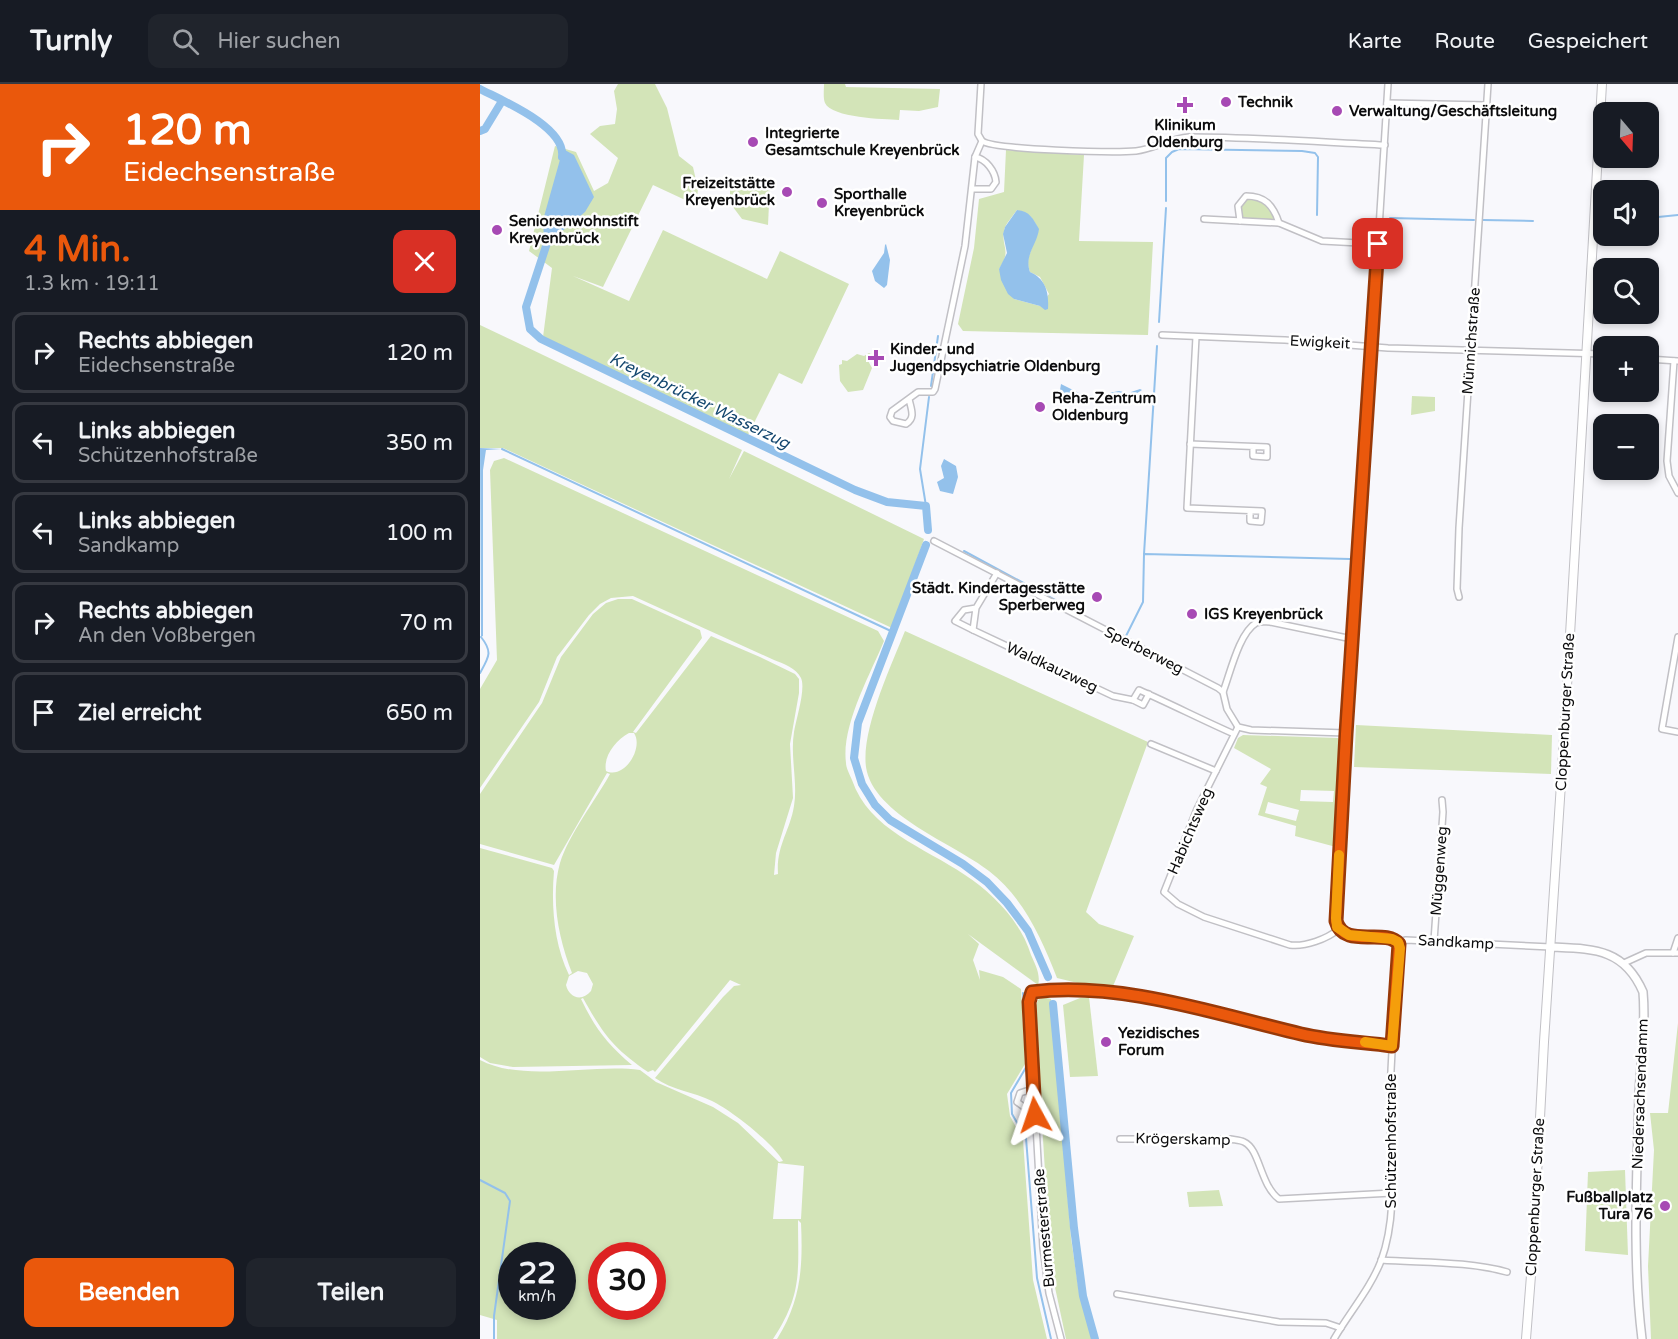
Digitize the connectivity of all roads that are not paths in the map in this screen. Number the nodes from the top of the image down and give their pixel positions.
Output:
1 (981, 84) edge
2 (1388, 84) edge
3 (1488, 84) edge
4 (1602, 84) edge
5 (1387, 103) junction
6 (1486, 105) junction
7 (982, 141) junction
8 (1385, 145) junction
9 (975, 157) junction
10 (972, 189) junction
11 (1204, 219) dead end
12 (1240, 221) junction
13 (1279, 223) junction
14 (1378, 244) junction
15 (1162, 335) dead end
16 (1196, 337) junction
17 (1372, 346) junction
18 (1470, 350) junction
19 (1587, 353) junction
20 (1593, 353) edge
21 (1659, 359) edge
22 (1676, 361) edge
23 (909, 399) junction
24 (1190, 444) junction
25 (1253, 447) dead end
26 (1678, 493) edge
27 (1250, 511) dead end
28 (934, 541) dead end
29 (997, 573) junction
30 (1459, 597) dead end
31 (976, 608) junction
32 (973, 630) junction
33 (1678, 638) edge
34 (1353, 639) junction
35 (1223, 692) junction
36 (1149, 694) junction
37 (1133, 700) junction
38 (1238, 727) junction
39 (1678, 732) edge
40 (1234, 734) junction
41 (1346, 734) junction
42 (1151, 744) dead end
43 (1216, 771) junction
44 (1442, 800) dead end
45 (1339, 929) junction
46 (1678, 938) edge
47 (1434, 941) junction
48 (1398, 942) junction
49 (1551, 947) junction
50 (1676, 953) edge
51 (1624, 963) junction
52 (1392, 1046) junction
53 (1033, 1092) junction
54 (1035, 1115) junction
55 (1120, 1139) dead end
56 (1392, 1193) junction
57 (1381, 1260) junction
58 (1507, 1272) dead end
59 (1117, 1294) dead end
60 (1341, 1328) junction
61 (1061, 1339) edge
62 (1335, 1339) edge
63 (1526, 1339) edge
64 (1642, 1339) edge

1 - 7 street
2 - 5 street
3 - 6 street, Münnichstraße
4 - 19 main road, Cloppenburger Straße
5 - 6 street
5 - 8 street
6 - 18 street, Münnichstraße
7 - 8 street
7 - 9 street
8 - 14 street
9 - 10 street
9 - 10 street
10 - 23 street
11 - 12 street
12 - 13 street
12 - 13 street
13 - 14 street
14 - 17 street
15 - 16 street, Ewigkeit
16 - 17 street, Ewigkeit
16 - 24 street
17 - 18 street, Ewigkeit
17 - 34 street
18 - 19 street, Ewigkeit
18 - 30 street, Münnichstraße
19 - 20 street, Ewigkeit
19 - 49 main road, Cloppenburger Straße
21 - 22 street
22 - 26 street
23 - 23 street
24 - 25 street
24 - 27 street
28 - 29 street, Sperberweg
29 - 31 street, Waldkauzweg
29 - 35 street, Sperberweg
31 - 32 street, Waldkauzweg
31 - 32 street, Waldkauzweg
32 - 37 street, Waldkauzweg
33 - 39 street
34 - 35 street
34 - 41 street
35 - 38 street
36 - 37 street
36 - 37 street
36 - 40 street
38 - 40 street, Habichtsweg
38 - 41 street
40 - 43 street, Habichtsweg
41 - 45 street
42 - 43 street, Habichtsweg
43 - 45 street, Habichtsweg
44 - 47 street, Müggenweg
45 - 48 street, Sandkamp
46 - 50 street
47 - 48 street, Sandkamp
47 - 49 street, Sandkamp
48 - 52 street, Schützenhofstraße
49 - 51 street
49 - 63 main road, Cloppenburger Straße
50 - 51 street
51 - 64 street, Niedersachsendamm
52 - 53 street, Burmesterstraße
52 - 56 street, Schützenhofstraße
53 - 54 street, Burmesterstraße
53 - 54 street
54 - 61 street, Burmesterstraße
55 - 56 street, Krögerskamp
56 - 57 street, Schützenhofstraße
57 - 58 street
57 - 60 street, Schützenhofstraße
59 - 60 street
60 - 62 street, Schützenhofstraße

